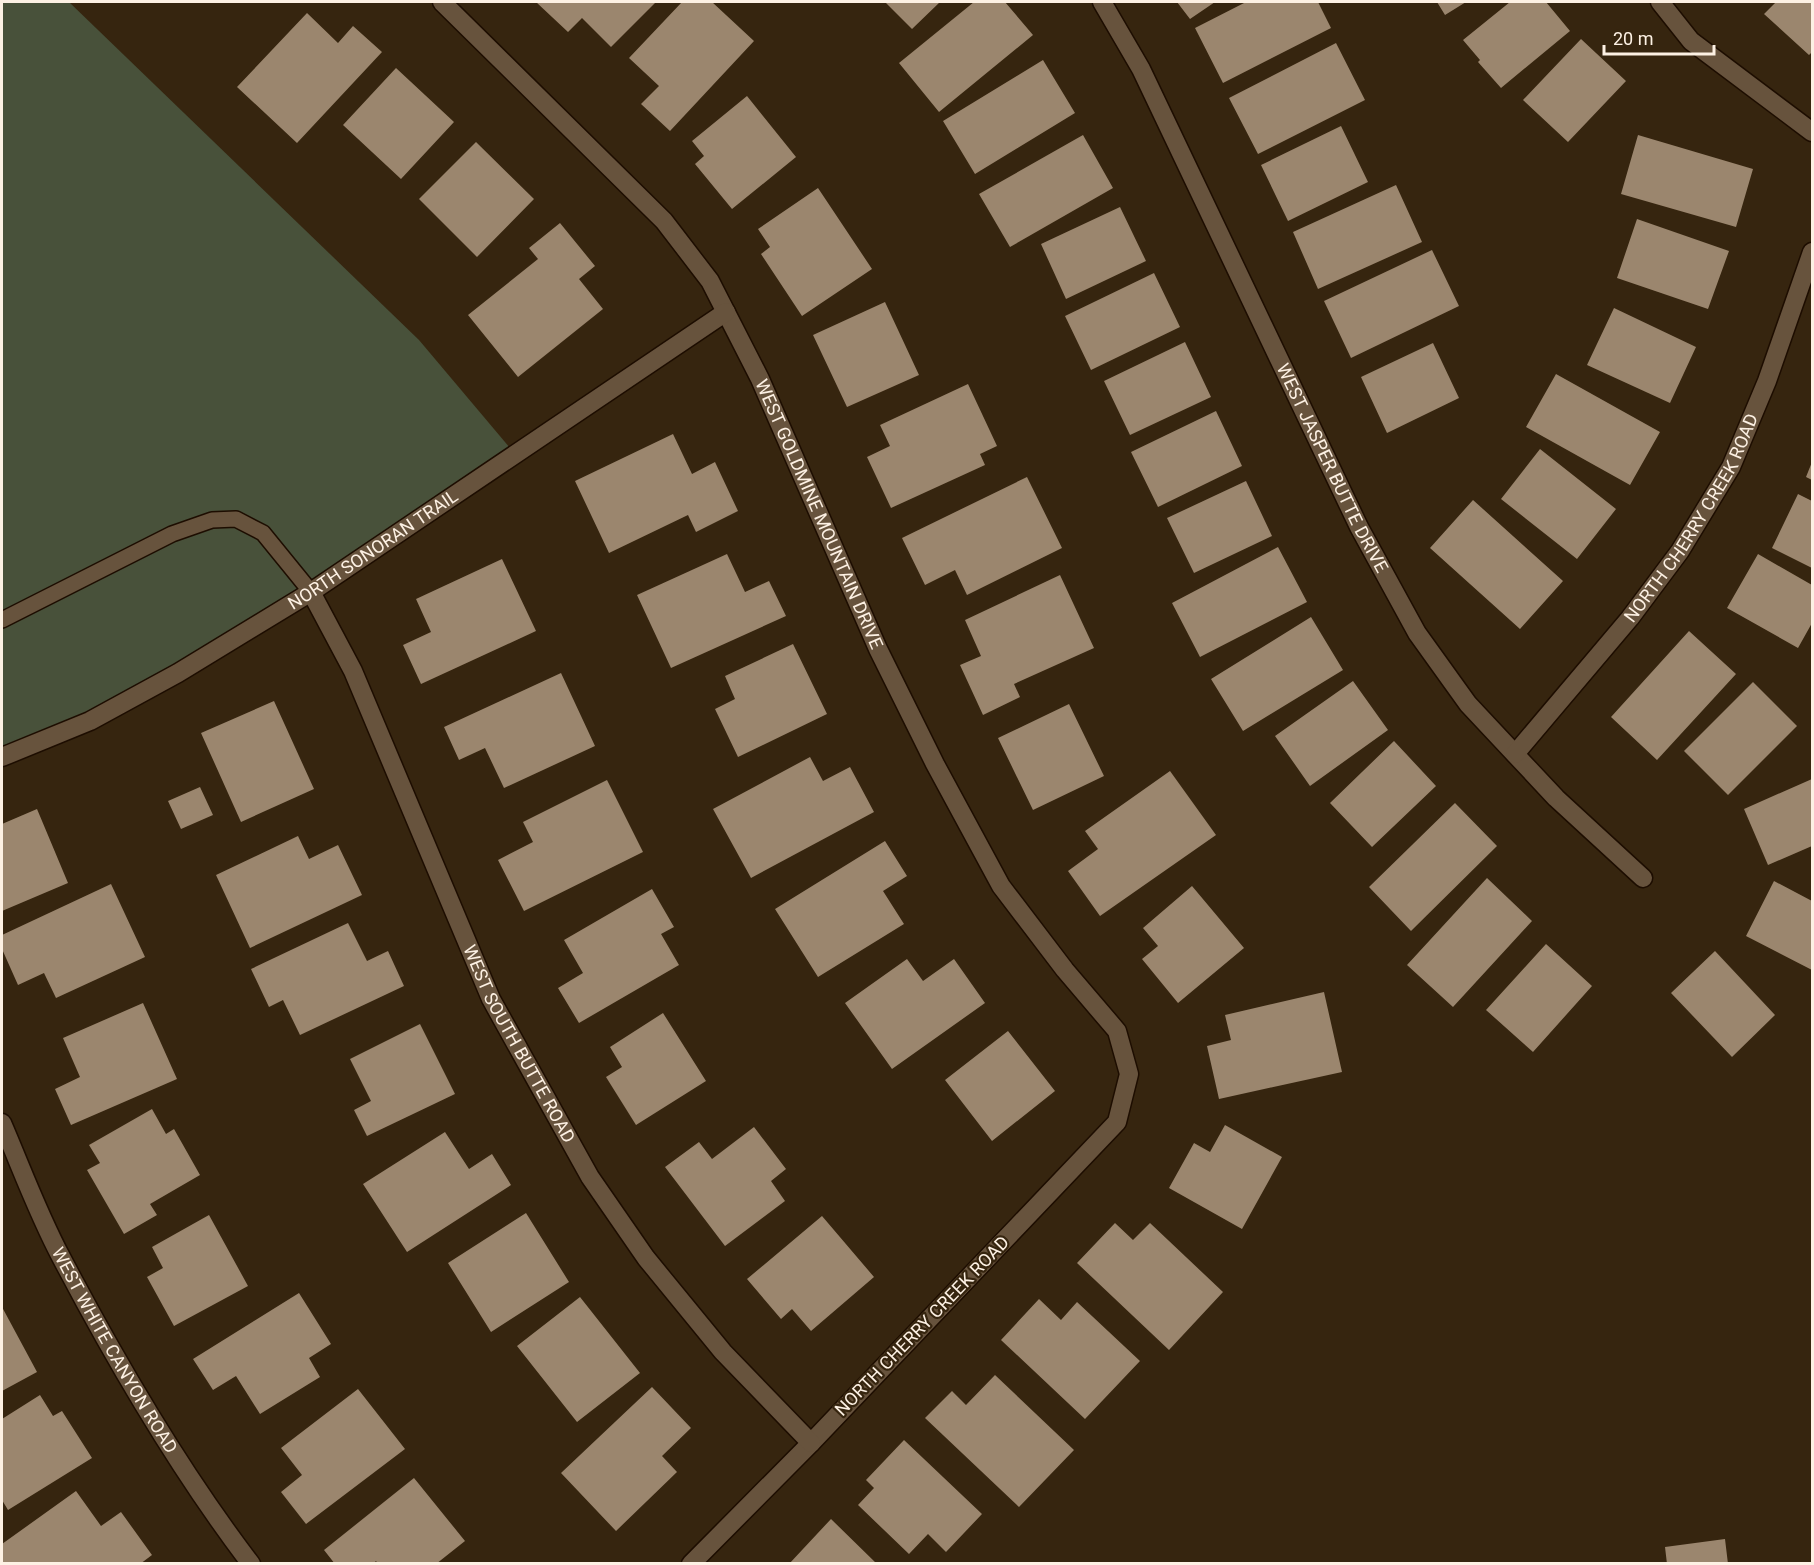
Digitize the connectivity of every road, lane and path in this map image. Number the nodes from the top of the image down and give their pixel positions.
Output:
1 (442, 2) edge
2 (1102, 2) edge
3 (1660, 2) edge
4 (1812, 132) edge
5 (1812, 252) edge
6 (726, 312) junction
7 (310, 592) junction
8 (2, 620) edge
9 (1515, 754) junction
10 (2, 757) edge
11 (1643, 878) dead end
12 (1129, 1074) joint
13 (2, 1123) edge
14 (811, 1443) junction
15 (251, 1563) edge
16 (691, 1563) edge

1 - 6 street, WEST GOLDMINE MOUNTAIN DRIVE
2 - 9 street, WEST JASPER BUTTE DRIVE
3 - 4 street
5 - 9 street, NORTH CHERRY CREEK ROAD
6 - 7 street, NORTH SONORAN TRAIL
6 - 12 street, WEST GOLDMINE MOUNTAIN DRIVE
7 - 8 lane
7 - 10 street, NORTH SONORAN TRAIL
7 - 14 street, WEST SOUTH BUTTE ROAD
9 - 11 street, WEST JASPER BUTTE DRIVE
12 - 14 street, NORTH CHERRY CREEK ROAD
13 - 15 street, WEST WHITE CANYON ROAD
14 - 16 street, NORTH CHERRY CREEK ROAD

